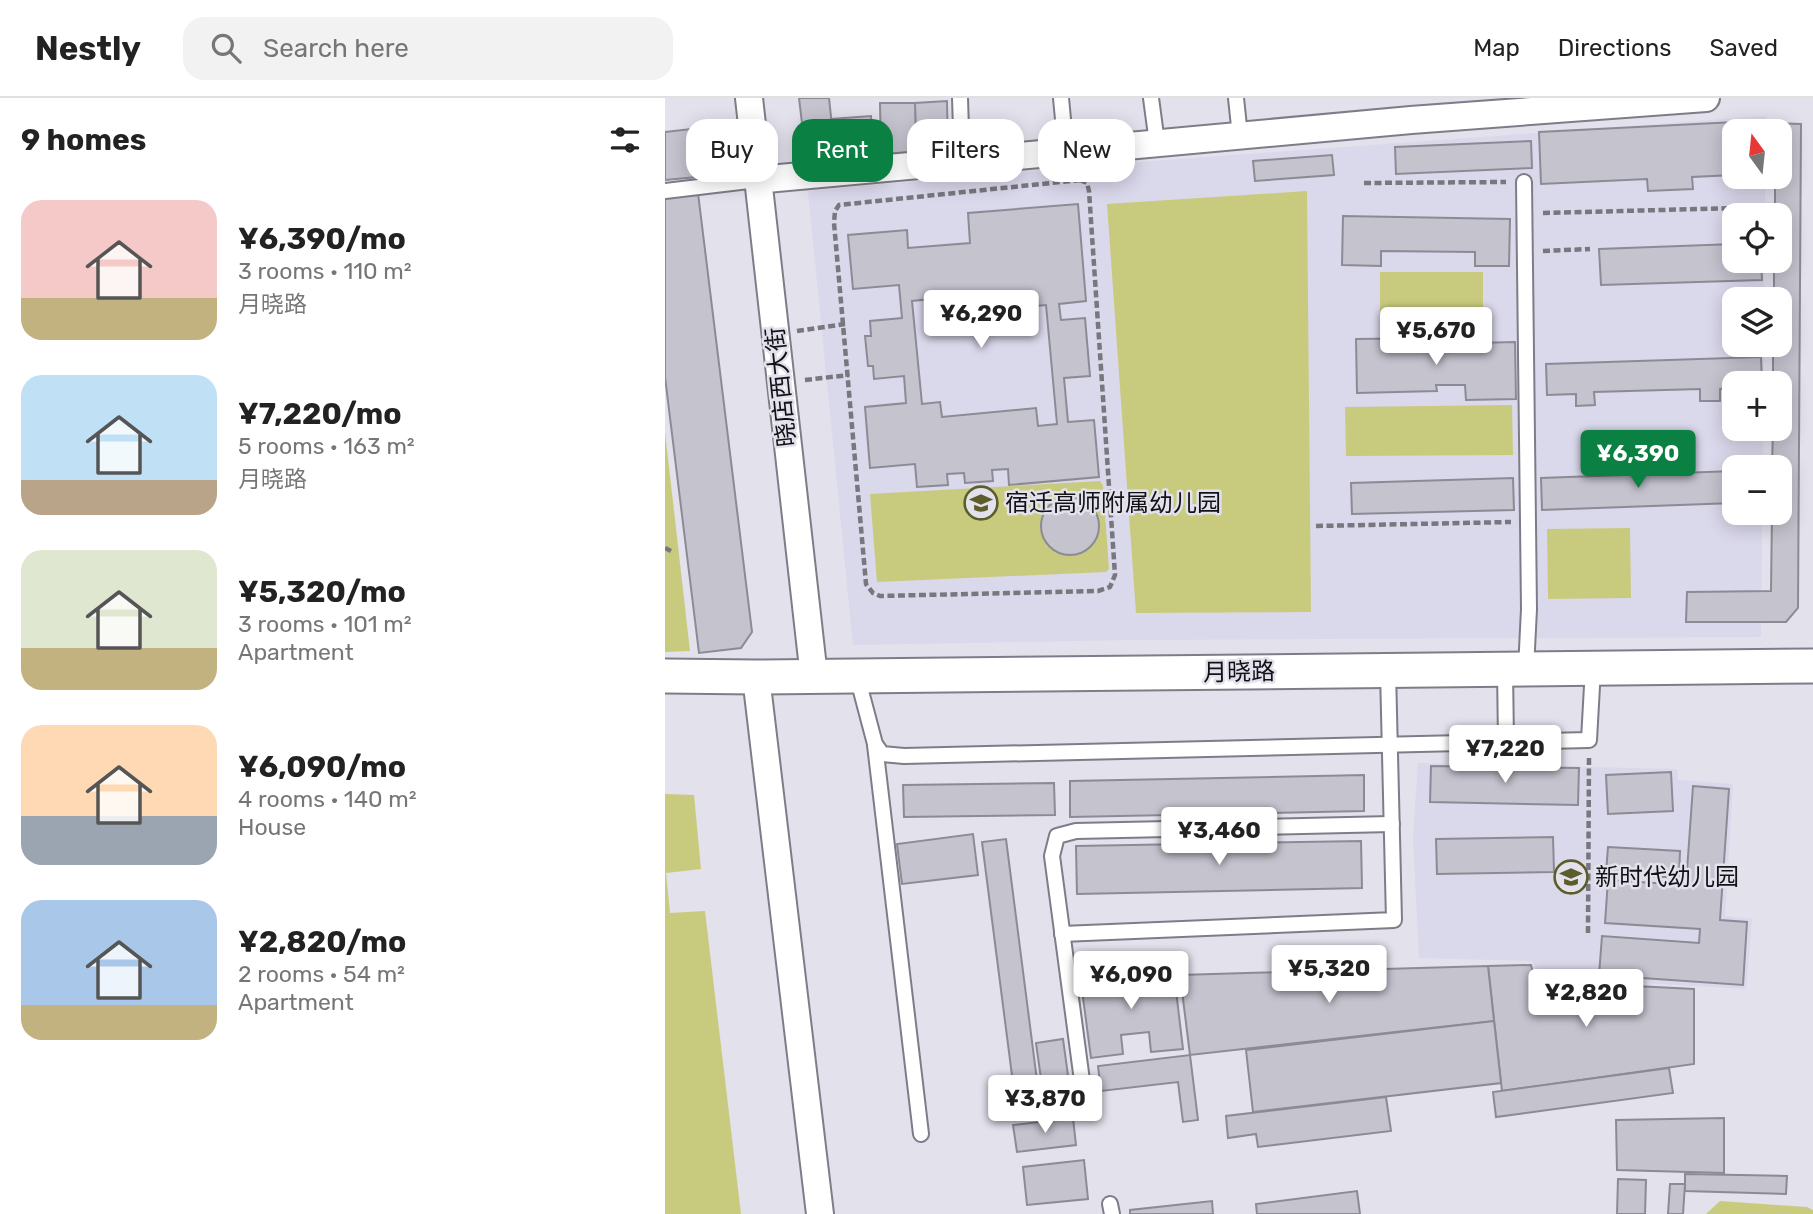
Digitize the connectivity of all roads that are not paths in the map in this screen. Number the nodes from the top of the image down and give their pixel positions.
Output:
1 (749, 98) edge
2 (960, 98) edge
3 (1061, 98) edge
4 (1151, 98) edge
5 (1236, 98) edge
6 (1706, 98) edge
7 (1410, 109) edge
8 (751, 119) edge
9 (961, 119) edge
10 (1063, 119) edge
11 (1240, 135) junction
12 (1157, 143) junction
13 (1135, 145) edge
14 (907, 166) edge
15 (778, 178) edge
16 (740, 182) edge
17 (757, 182) edge
18 (1524, 182) road end
19 (665, 191) edge
20 (1813, 666) edge
21 (1593, 668) junction
22 (1516, 669) junction
23 (1388, 671) junction
24 (665, 676) edge
25 (857, 676) junction
26 (757, 677) junction
27 (814, 677) junction
28 (1506, 742) junction
29 (875, 744) junction
30 (1389, 744) junction
31 (1392, 824) junction
32 (1062, 934) junction
33 (1085, 1103) dead end
34 (921, 1134) dead end
35 (820, 1214) edge

1 - 8 street, 晓店西大街
2 - 9 lane
3 - 10 lane
4 - 12 lane
5 - 11 lane
6 - 7 street
7 - 11 street
11 - 12 street
12 - 13 street
14 - 15 street
16 - 19 lane
17 - 27 street, 晓店西大街
18 - 22 lane
20 - 21 street, 月晓路
21 - 22 street, 月晓路
21 - 28 lane
22 - 23 street, 月晓路
22 - 28 lane
23 - 25 street, 月晓路
23 - 30 lane
24 - 26 street, 月晓路
25 - 27 street, 月晓路
25 - 29 lane
26 - 27 street, 月晓路
26 - 35 street
28 - 30 lane
29 - 30 lane
29 - 34 lane
30 - 31 lane
31 - 32 lane
31 - 32 lane
32 - 33 lane

